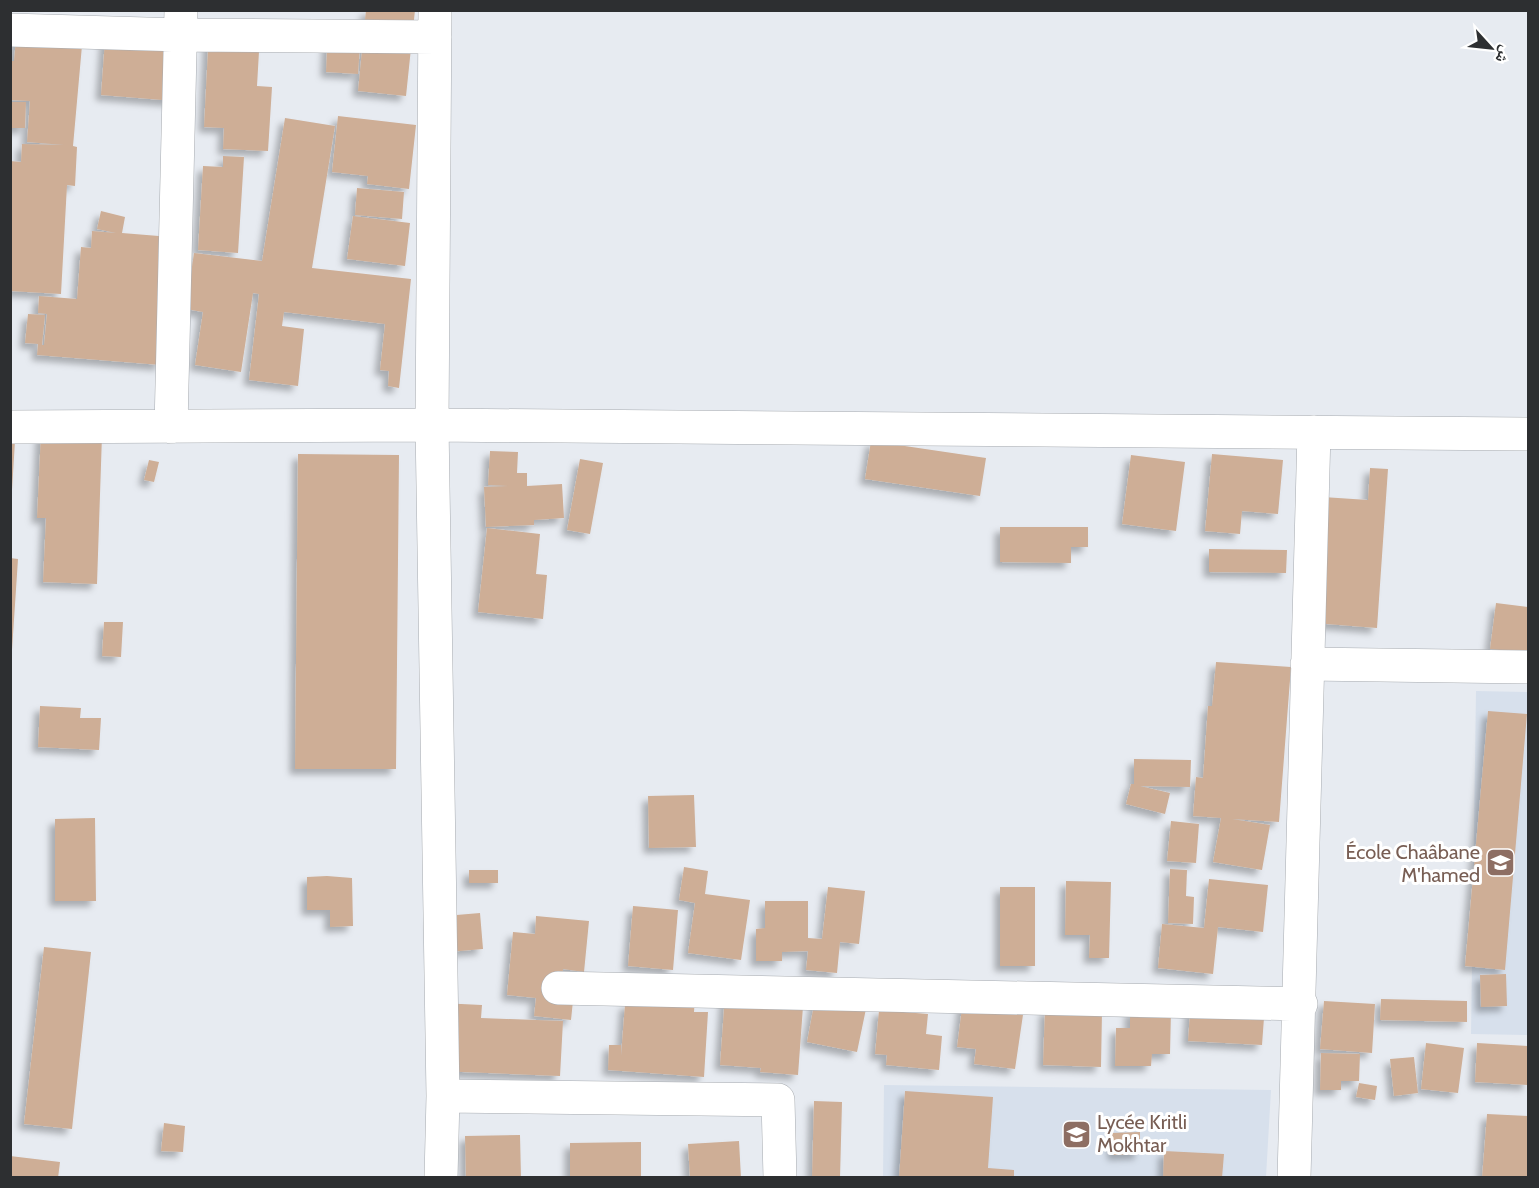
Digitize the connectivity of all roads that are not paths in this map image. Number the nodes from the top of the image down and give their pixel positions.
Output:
1 (181, 23) edge
2 (435, 24) edge
3 (10, 30) edge
4 (432, 425) junction
5 (10, 427) edge
6 (171, 427) junction
7 (1314, 432) junction
8 (1528, 434) edge
9 (1307, 664) junction
10 (1528, 668) edge
11 (558, 988) dead end
12 (1300, 1004) junction
13 (443, 1096) junction
14 (441, 1178) edge
15 (780, 1178) edge
16 (1294, 1178) edge

1 - 2 street
1 - 3 street
1 - 6 street
2 - 4 street
4 - 6 street
4 - 7 street
4 - 13 street
5 - 6 street
7 - 8 street
7 - 9 street
9 - 10 street
9 - 12 street
11 - 12 street
12 - 16 street
13 - 14 street
13 - 15 street

